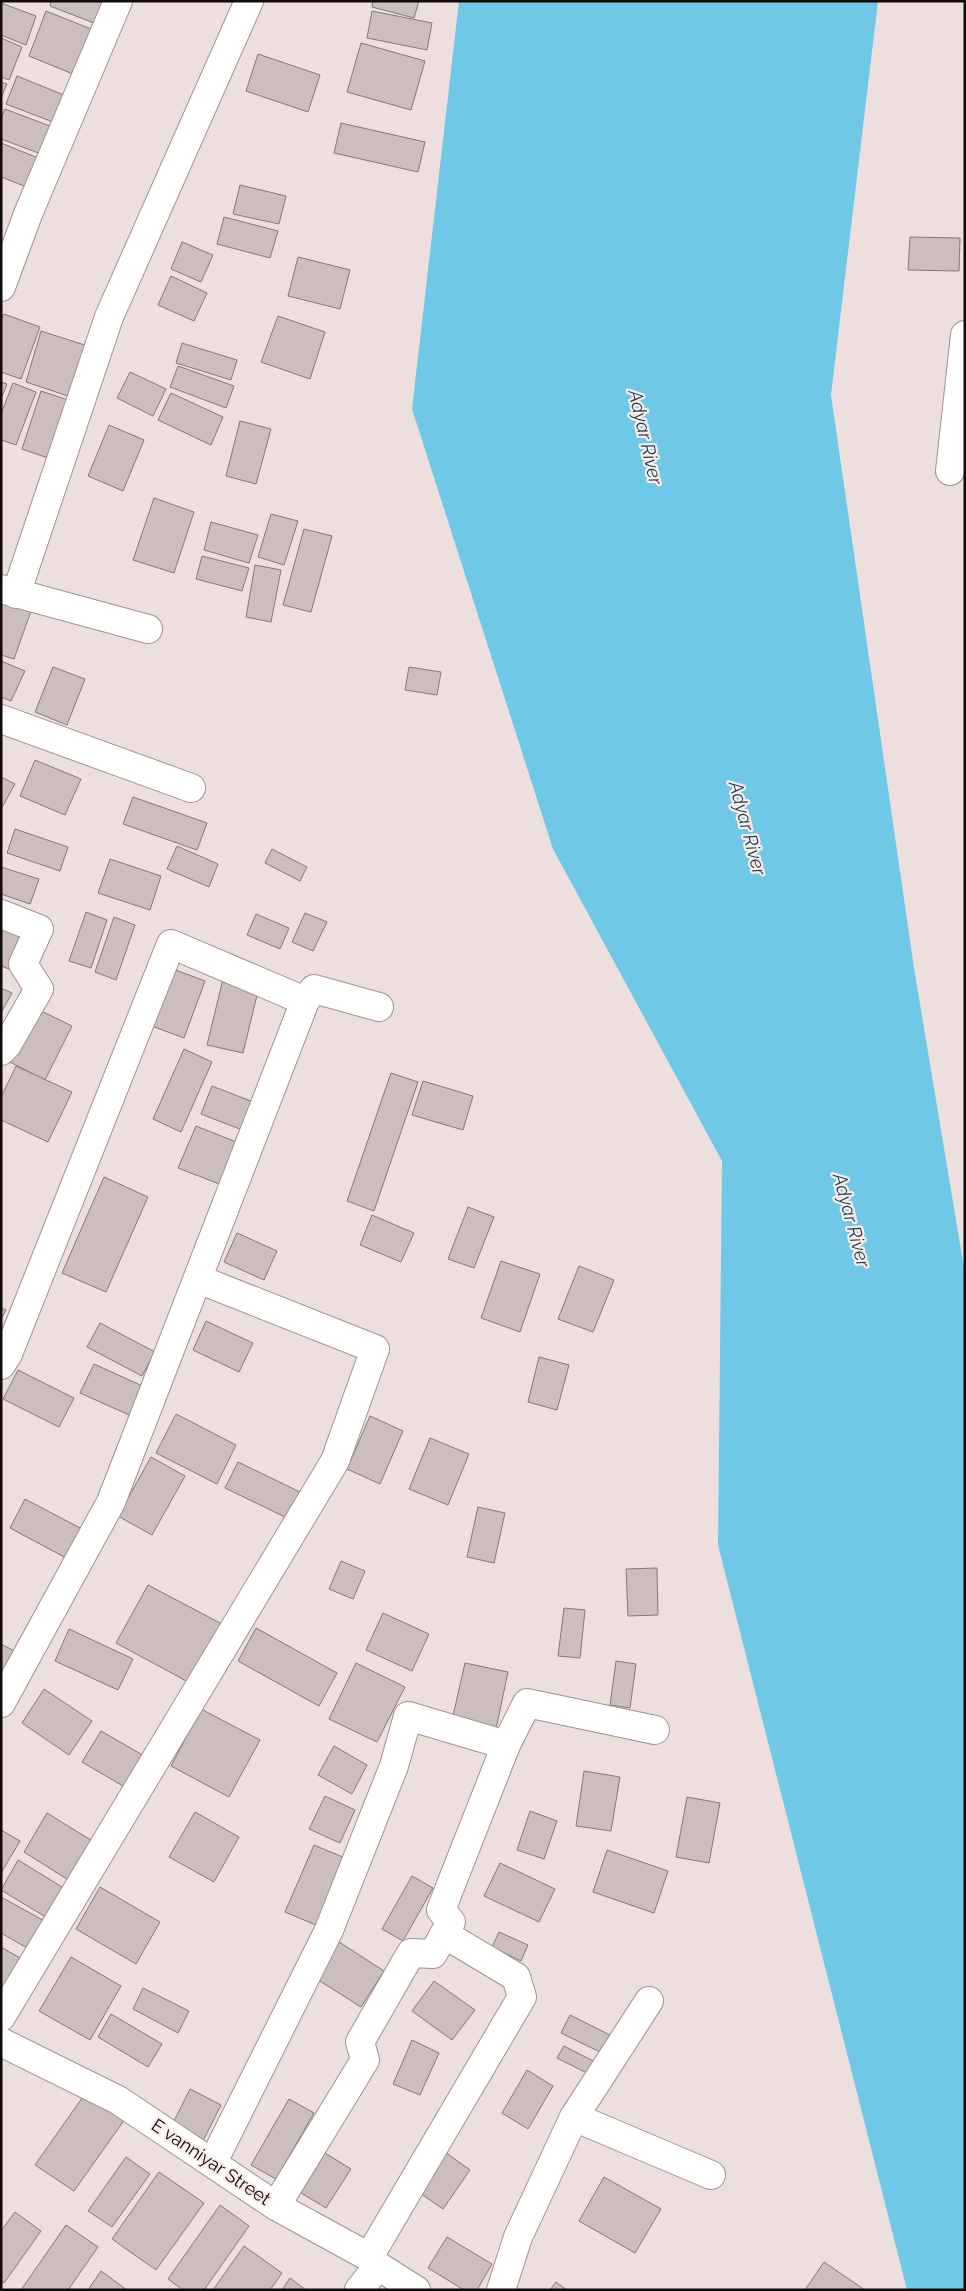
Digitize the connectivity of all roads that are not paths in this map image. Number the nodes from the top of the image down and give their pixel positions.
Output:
1 (118, 1) edge
2 (249, 1) edge
3 (1, 287) edge
4 (965, 334) edge
5 (950, 471) dead end
6 (9, 592) edge
7 (148, 629) dead end
8 (1, 719) edge
9 (191, 788) dead end
10 (1, 914) edge
11 (305, 1001) junction
12 (379, 1007) dead end
13 (1, 1051) edge
14 (198, 1279) junction
15 (1, 1365) edge
16 (1, 1703) edge
17 (655, 1730) dead end
18 (506, 1745) junction
19 (444, 1934) junction
20 (649, 2001) dead end
21 (1, 2017) edge
22 (1, 2042) edge
23 (574, 2117) junction
24 (213, 2162) junction
25 (711, 2175) dead end
26 (276, 2206) junction
27 (373, 2261) junction
28 (359, 2290) edge
29 (416, 2290) edge
30 (501, 2290) edge

1 - 3 street
2 - 6 street
4 - 5 street
6 - 7 street
8 - 9 street
10 - 13 street
11 - 12 street
11 - 14 street
11 - 15 street
14 - 16 street
14 - 21 street
17 - 18 street
18 - 19 street
18 - 24 street
19 - 26 street
19 - 27 street
20 - 23 street
22 - 24 street, E vanniyar Street
23 - 25 street
23 - 30 street
24 - 26 street, E vanniyar Street
26 - 27 street, E vanniyar Street
27 - 28 street
27 - 29 street, E vanniyar Street

